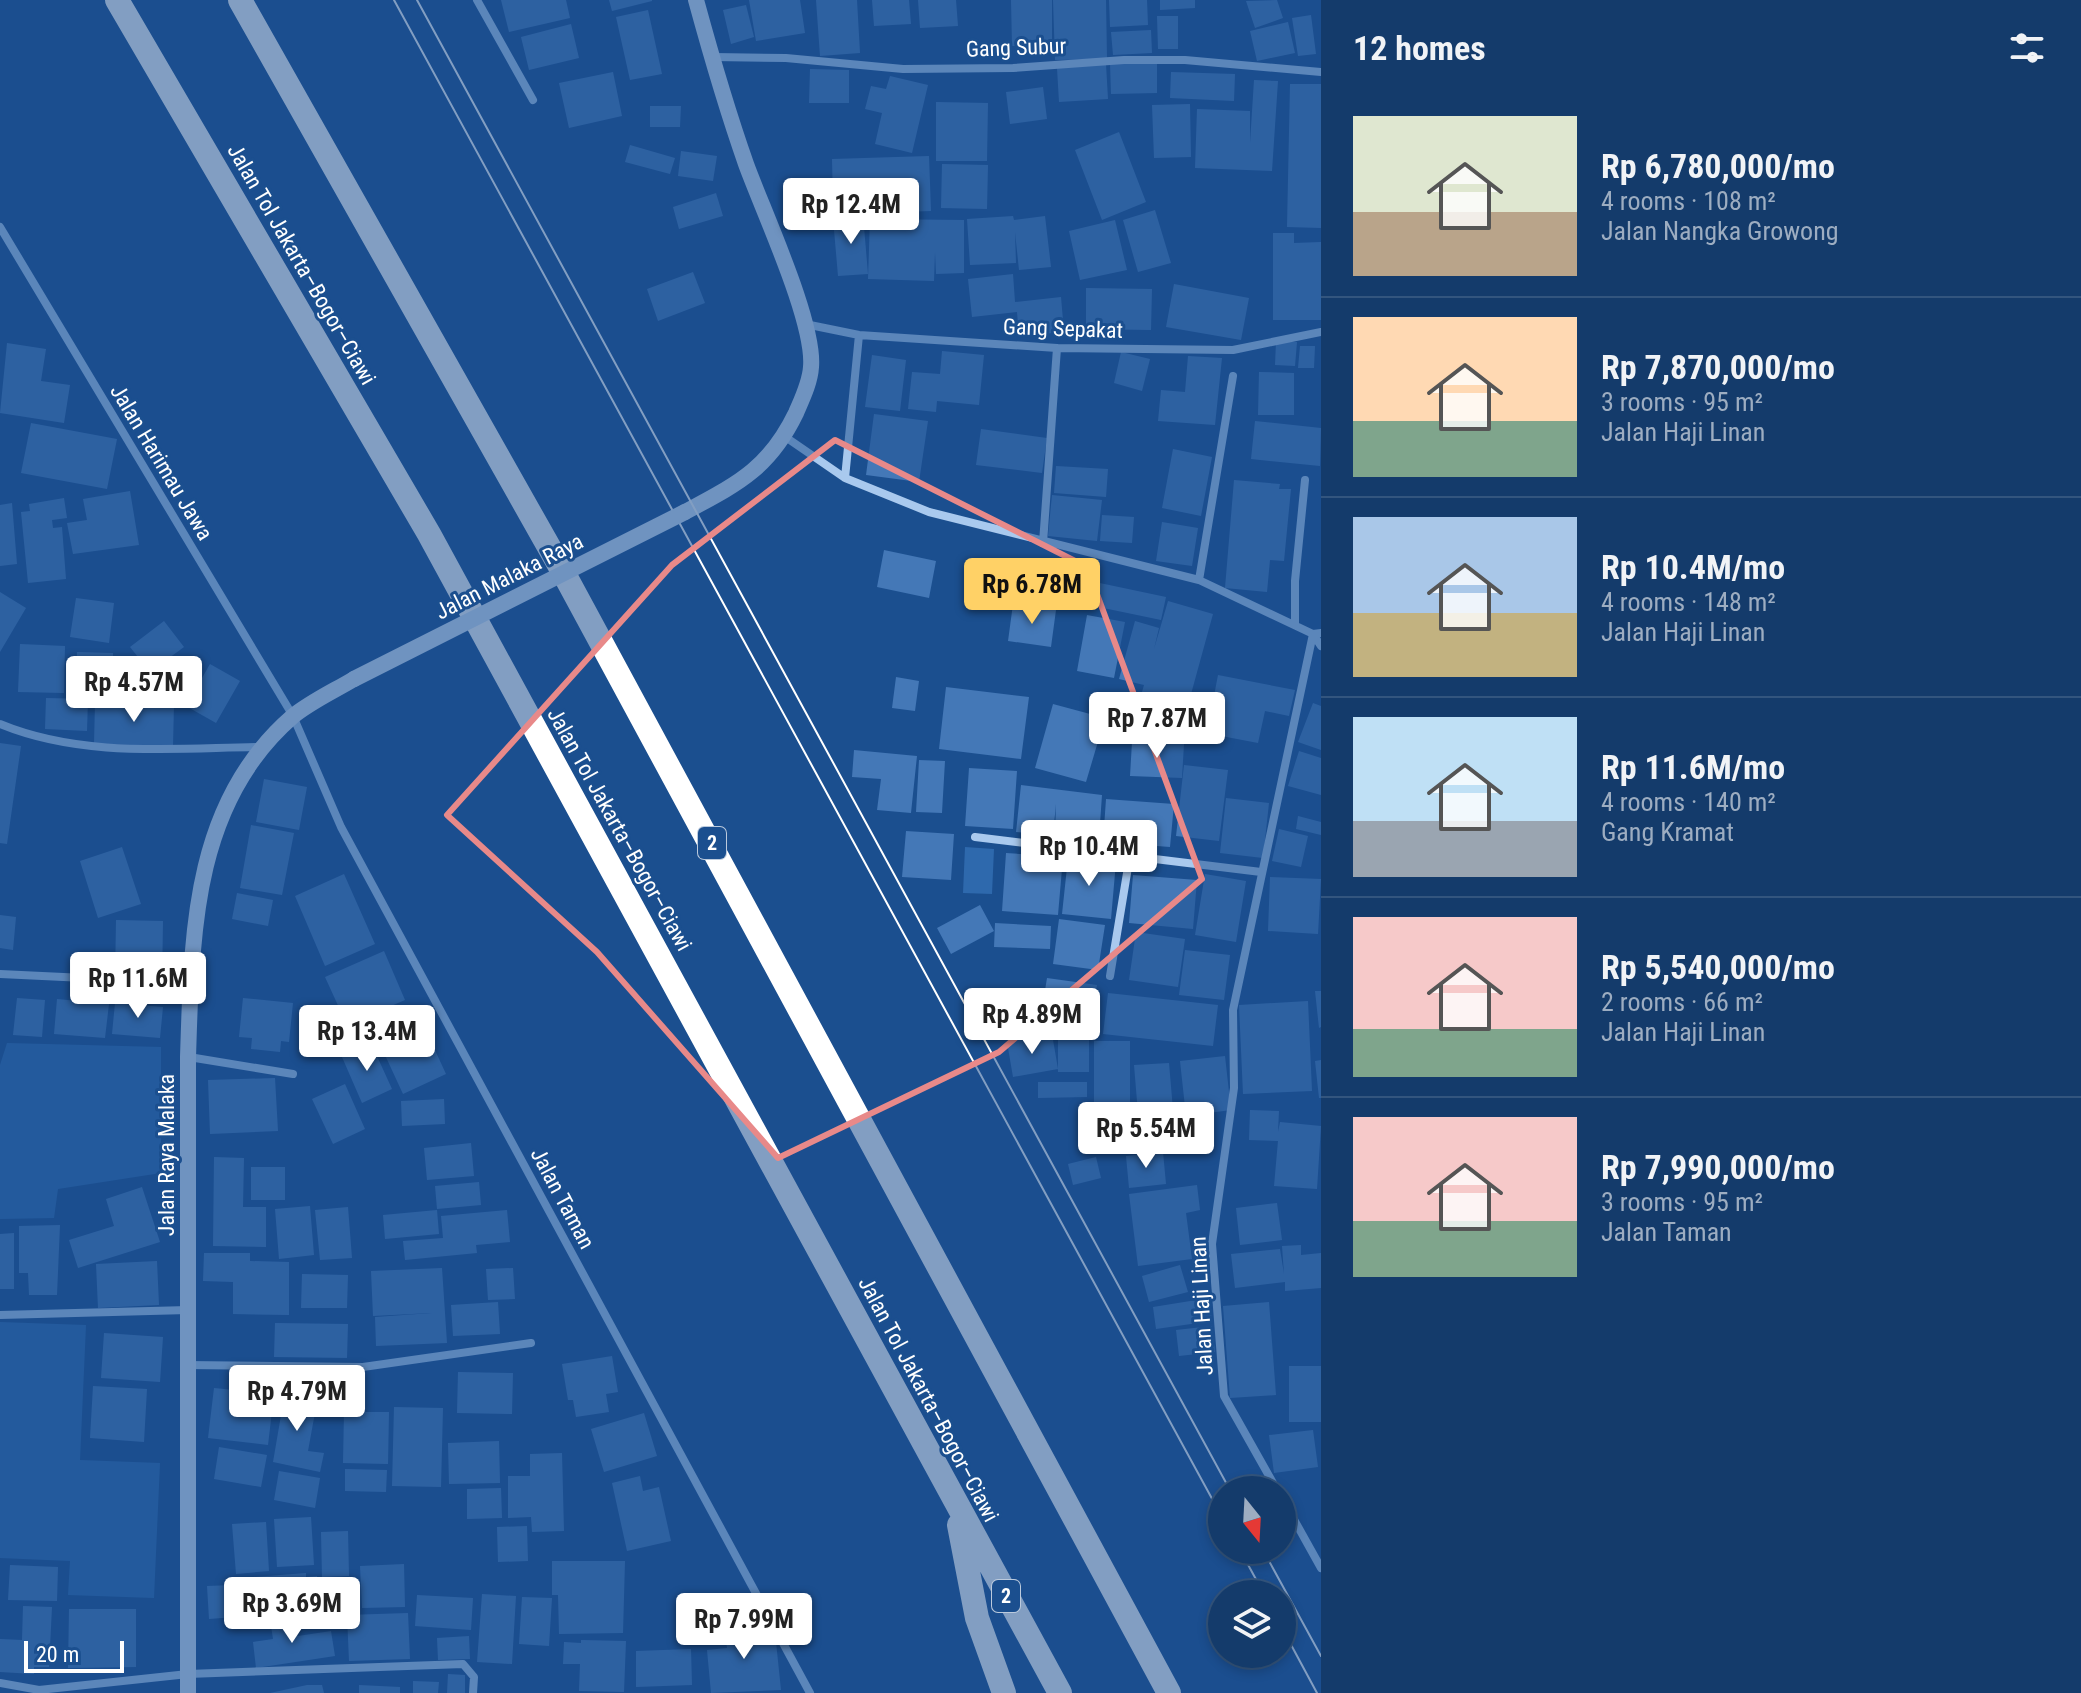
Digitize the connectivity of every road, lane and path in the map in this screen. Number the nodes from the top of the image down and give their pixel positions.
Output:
1 (117, 0) edge
2 (240, 0) edge
3 (477, 0) edge
4 (696, 0) edge
5 (712, 57) junction
6 (1321, 72) edge
7 (533, 100) dead end
8 (0, 227) edge
9 (804, 323) junction
10 (1321, 332) edge
11 (859, 335) junction
12 (1057, 348) junction
13 (1233, 376) dead end
14 (784, 436) junction
15 (845, 478) junction
16 (1305, 480) dead end
17 (1043, 543) junction
18 (1199, 580) junction
19 (1295, 625) junction
20 (1317, 634) edge
21 (1321, 646) edge
22 (354, 679) joint
23 (293, 716) junction
24 (0, 724) edge
25 (264, 747) junction
26 (975, 837) dead end
27 (1130, 855) junction
28 (1261, 872) junction
29 (0, 974) edge
30 (1110, 976) dead end
31 (190, 983) junction
32 (188, 1057) junction
33 (293, 1074) dead end
34 (188, 1310) junction
35 (0, 1315) edge
36 (531, 1343) dead end
37 (186, 1365) junction
38 (1269, 1476) edge
39 (953, 1499) junction
40 (1296, 1523) edge
41 (1321, 1568) edge
42 (188, 1674) junction
43 (0, 1683) edge
44 (188, 1693) edge
45 (473, 1693) edge
46 (810, 1693) edge
47 (1004, 1693) edge
48 (1060, 1693) edge
49 (1169, 1693) edge

1 - 39 highway, Jalan Tol Jakarta–Bogor–Ciawi / 2
2 - 49 highway, 2
3 - 7 street
4 - 5 street, Jalan Malaka Raya
5 - 6 street, Gang Subur
5 - 9 street, Jalan Malaka Raya
8 - 23 street, Jalan Harimau Jawa
9 - 11 street, Gang Sepakat
9 - 14 street, Jalan Malaka Raya
10 - 12 street, Gang Sepakat
11 - 12 street, Gang Sepakat
11 - 15 street
12 - 17 street
13 - 18 street
14 - 15 street
14 - 22 street, Jalan Malaka Raya, bridge
15 - 17 street
16 - 19 street
17 - 18 street
18 - 19 street
19 - 20 street
20 - 21 street
20 - 28 street, Jalan Haji Linan
22 - 23 street, Jalan Raya Malaka
23 - 25 street, Jalan Raya Malaka
23 - 46 street, Jalan Taman
24 - 25 street
25 - 31 street, Jalan Raya Malaka
26 - 27 street
27 - 28 street
27 - 30 street
28 - 38 street, Jalan Haji Linan
29 - 31 street
31 - 32 street, Jalan Raya Malaka
32 - 33 street
32 - 34 street, Jalan Raya Malaka
34 - 35 street
34 - 37 street, Jalan Raya Malaka
36 - 37 street
37 - 42 street, Jalan Raya Malaka
39 - 47 highway
39 - 48 highway, Jalan Tol Jakarta–Bogor–Ciawi / 2
40 - 41 street
42 - 43 street
42 - 44 street, Jalan Raya Malaka
42 - 45 street

